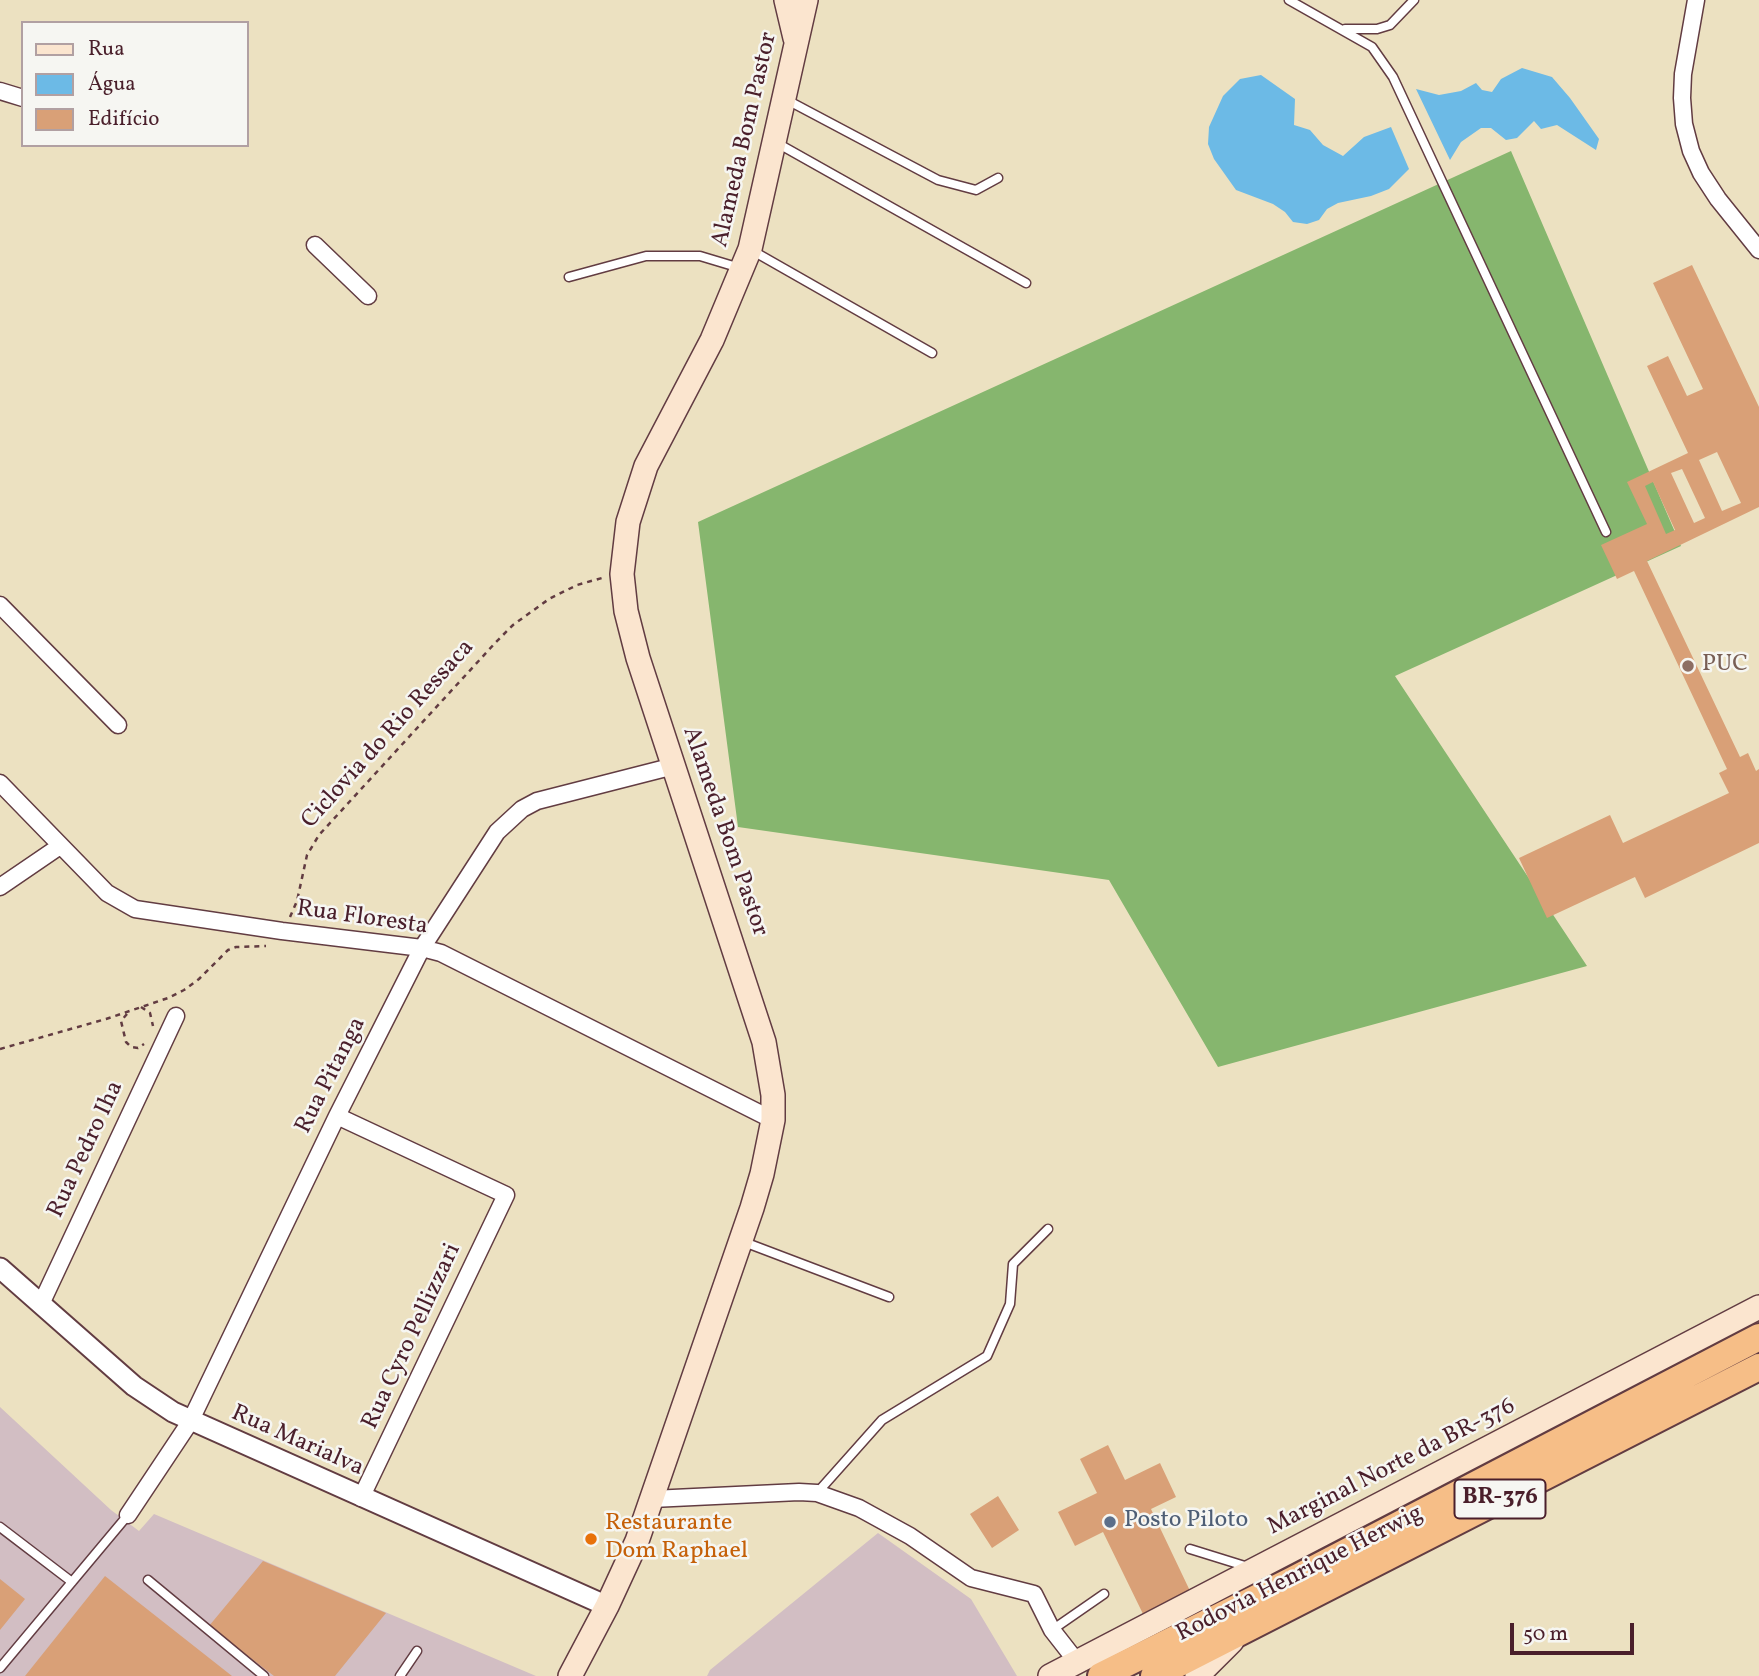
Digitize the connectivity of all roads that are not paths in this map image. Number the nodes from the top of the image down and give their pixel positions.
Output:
1 (786, 0) edge
2 (806, 0) edge
3 (1289, 0) edge
4 (1414, 0) edge
5 (1696, 0) edge
6 (1342, 29) junction
7 (796, 42) junction
8 (0, 91) edge
9 (21, 97) edge
10 (784, 99) junction
11 (775, 142) junction
12 (998, 178) dead end
13 (315, 245) dead end
14 (1759, 250) edge
15 (746, 259) junction
16 (569, 276) dead end
17 (1026, 283) dead end
18 (368, 296) dead end
19 (932, 353) dead end
20 (1605, 532) dead end
21 (0, 605) edge
22 (118, 725) dead end
23 (674, 766) junction
24 (0, 783) edge
25 (60, 846) junction
26 (0, 887) edge
27 (422, 948) junction
28 (176, 1016) dead end
29 (337, 1116) junction
30 (773, 1120) junction
31 (1048, 1229) dead end
32 (741, 1241) junction
33 (0, 1268) edge
34 (889, 1297) dead end
35 (41, 1304) junction
36 (1759, 1307) edge
37 (1759, 1337) edge
38 (1759, 1367) edge
39 (190, 1422) junction
40 (817, 1493) junction
41 (362, 1498) junction
42 (652, 1499) junction
43 (128, 1515) joint
44 (0, 1527) edge
45 (1190, 1549) dead end
46 (1273, 1575) junction
47 (148, 1580) dead end
48 (72, 1581) junction
49 (1104, 1594) dead end
50 (607, 1606) junction
51 (1052, 1630) junction
52 (1242, 1631) junction
53 (417, 1651) dead end
54 (1077, 1662) junction
55 (0, 1668) edge
56 (264, 1676) edge
57 (400, 1676) edge
58 (570, 1676) edge
59 (1050, 1676) edge
60 (1101, 1676) edge
61 (1154, 1676) edge
62 (1197, 1676) edge

1 - 7 main road
2 - 7 main road, Alameda Bom Pastor
3 - 6 lane
4 - 6 lane
5 - 14 street
6 - 20 lane
7 - 10 main road, Alameda Bom Pastor
8 - 9 street
10 - 11 main road, Alameda Bom Pastor
10 - 12 lane
11 - 15 main road, Alameda Bom Pastor
11 - 17 lane
13 - 18 street
15 - 16 lane
15 - 19 lane
15 - 23 main road, Alameda Bom Pastor
21 - 22 street
23 - 27 street, Rua Pitanga
23 - 30 main road, Alameda Bom Pastor
24 - 25 street, Rua Floresta
25 - 26 street
25 - 27 street, Rua Floresta
27 - 29 street, Rua Pitanga
27 - 30 street, Rua Floresta
28 - 35 street, Rua Pedro Iha
29 - 39 street, Rua Pitanga
29 - 41 street, Rua Cyro Pellizzari
30 - 32 main road, Alameda Bom Pastor
31 - 40 lane
32 - 34 lane
32 - 42 main road, Alameda Bom Pastor
33 - 35 street, Rua Marialva
35 - 39 street, Rua Marialva
36 - 46 main road, Marginal Norte da BR-376 / BR-376
37 - 46 highway, Rodovia Henrique Herwig / BR-376
38 - 52 highway, Rodovia Henrique Herwig / BR-376
39 - 41 street, Rua Marialva
39 - 43 street, Rua Pitanga
40 - 42 street
40 - 51 street
41 - 50 street, Rua Marialva
42 - 50 main road, Alameda Bom Pastor
43 - 48 lane
44 - 48 lane
45 - 46 lane
46 - 54 main road, Marginal Norte da BR-376 / BR-376
46 - 60 highway, Rodovia Henrique Herwig / BR-376
47 - 56 lane
48 - 55 lane
49 - 51 lane
50 - 58 main road, Alameda Bom Pastor
51 - 54 street
52 - 61 highway, Rodovia Henrique Herwig / BR-376
52 - 62 main road, BR-376
53 - 57 lane
54 - 59 main road, Marginal Norte da BR-376 / BR-376

